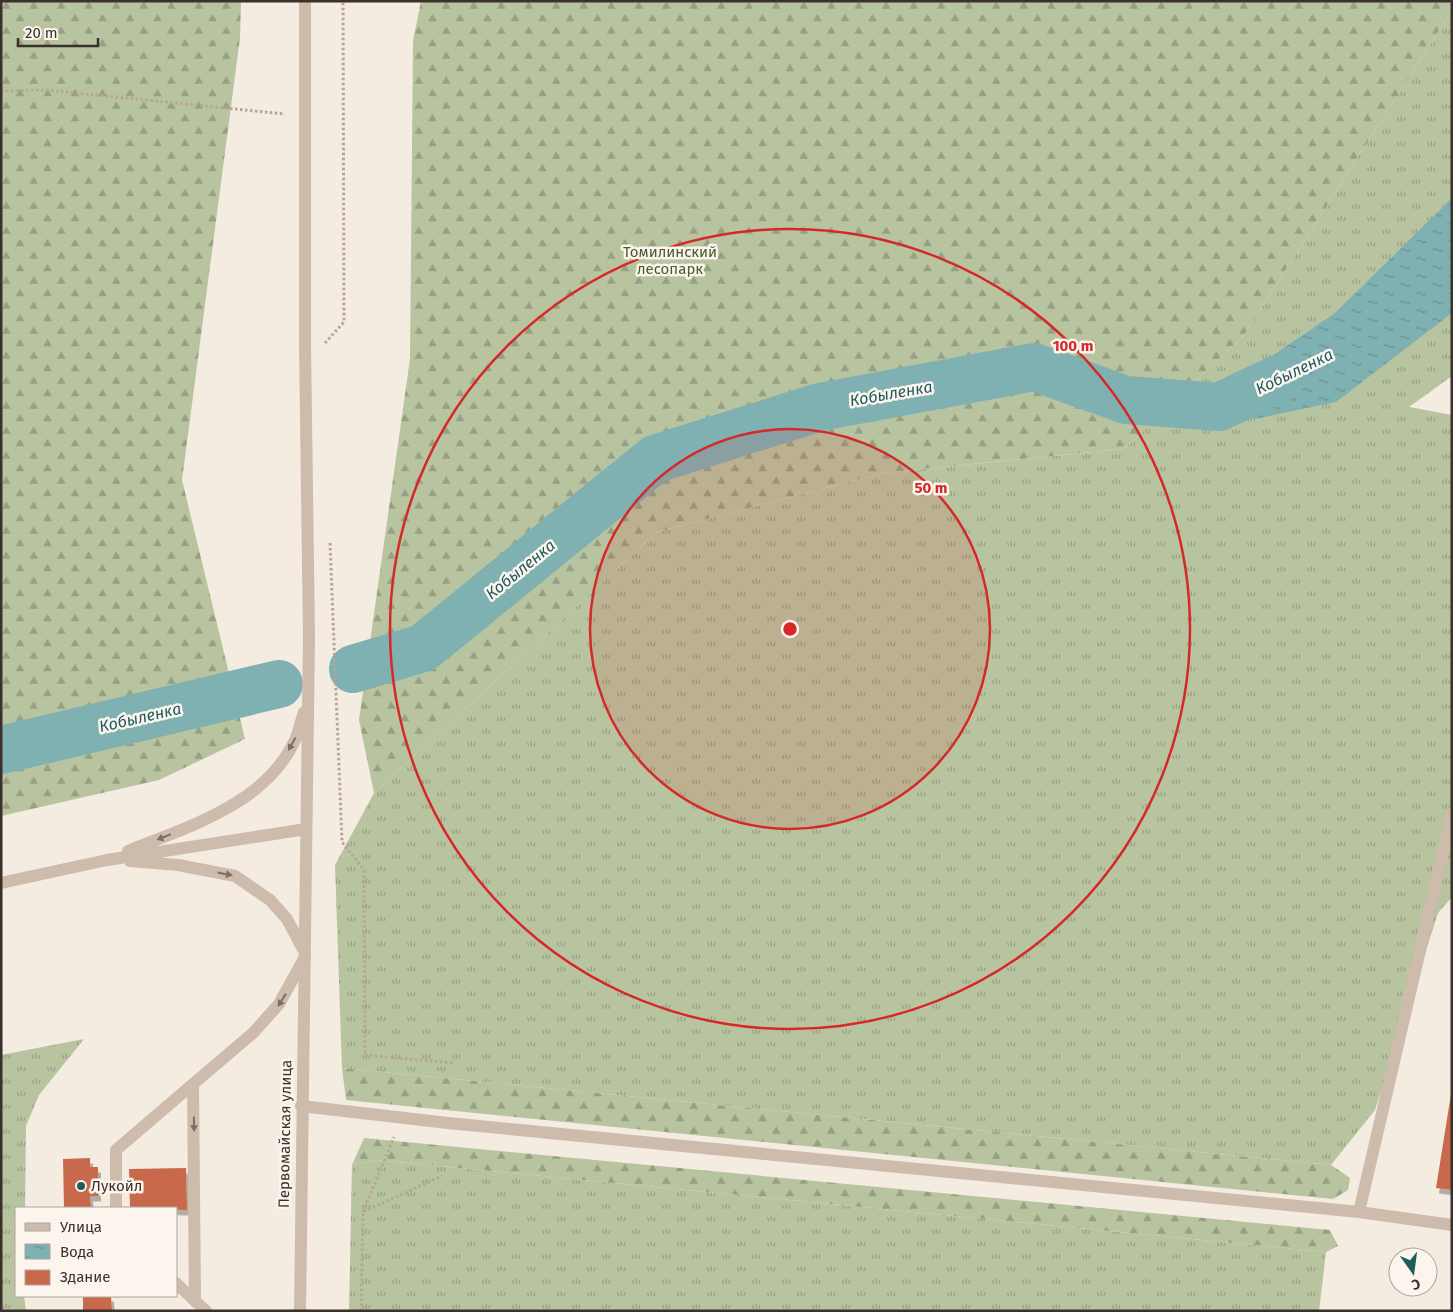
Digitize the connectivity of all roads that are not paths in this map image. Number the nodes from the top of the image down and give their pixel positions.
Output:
1 (305, 1) edge
2 (308, 698) junction
3 (1452, 813) edge
4 (306, 828) junction
5 (107, 860) junction
6 (1, 883) edge
7 (306, 956) junction
8 (193, 1084) junction
9 (301, 1106) junction
10 (116, 1207) edge
11 (1359, 1212) junction
12 (1452, 1225) edge
13 (178, 1284) edge
14 (196, 1301) junction
15 (206, 1311) edge
16 (300, 1311) edge

1 - 2 street, Первомайская улица
2 - 4 street, Первомайская улица
2 -> 5 street
3 - 11 street
4 - 5 street
4 - 7 street, Первомайская улица
5 - 6 street
5 -> 7 street
7 -> 8 street
7 - 9 street, Первомайская улица
8 - 10 street
8 -> 14 street
9 - 11 street
9 - 16 street, Первомайская улица
11 - 12 street
13 - 14 street
14 - 15 street

